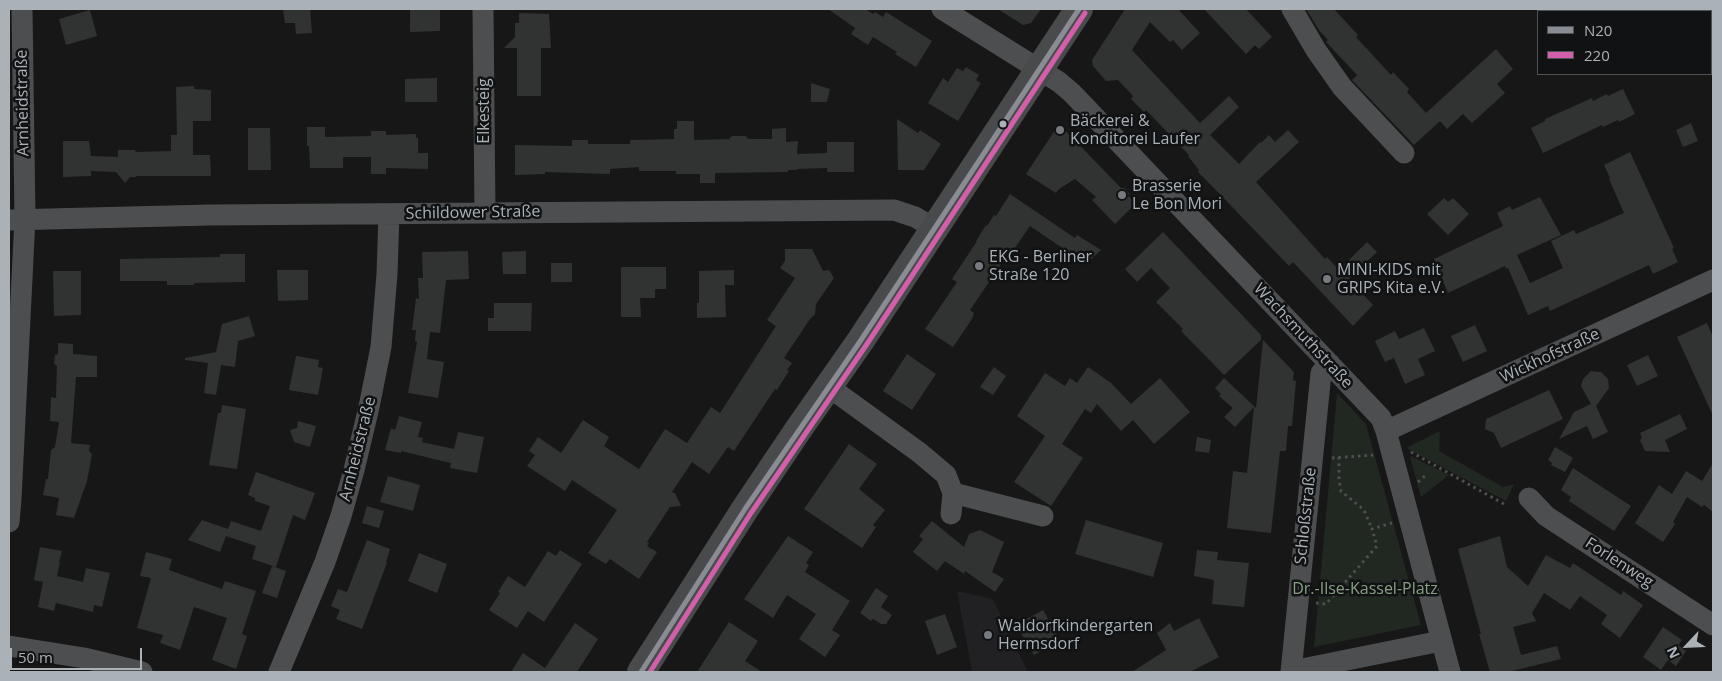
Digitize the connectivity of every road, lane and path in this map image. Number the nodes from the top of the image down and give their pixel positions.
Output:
1 (22, 9) edge
2 (483, 9) edge
3 (942, 9) edge
4 (1079, 9) edge
5 (1292, 9) edge
6 (1685, 9) edge
7 (1691, 10) edge
8 (1039, 70) junction
9 (1404, 153) dead end
10 (20, 212) edge
11 (485, 212) junction
12 (389, 214) junction
13 (934, 228) junction
14 (1713, 280) edge
15 (1330, 364) junction
16 (828, 387) junction
17 (1386, 431) junction
18 (1409, 451) dead end
19 (1379, 455) dead end
20 (1326, 458) dead end
21 (1339, 458) junction
22 (953, 493) junction
23 (1529, 498) dead end
24 (1504, 504) dead end
25 (950, 514) dead end
26 (1043, 516) dead end
27 (1397, 521) dead end
28 (9, 522) edge
29 (1372, 529) junction
30 (1313, 602) dead end
31 (1713, 625) edge
32 (1441, 641) junction
33 (9, 646) edge
34 (142, 672) edge
35 (278, 672) edge
36 (640, 672) edge
37 (1291, 672) edge
38 (1300, 672) edge
39 (1450, 672) edge

1 - 10 street, Arnheidstraße
2 - 11 street, Elkesteig
3 - 8 street, Wachsmuthstraße
4 - 8 main road
5 - 9 street
6 - 7 path
8 - 13 main road
8 - 15 street, Wachsmuthstraße
10 - 12 street, Schildower Straße
10 - 28 street, Arnheidstraße
11 - 12 street, Schildower Straße
11 - 13 street, Schildower Straße
12 - 35 street, Arnheidstraße
13 - 16 main road
14 - 17 street, Wickhofstraße
15 - 17 street, Wachsmuthstraße
15 - 37 street, Schloßstraße
16 - 22 street
16 - 36 main road
17 - 32 street, Wachsmuthstraße
18 - 24 path
19 - 21 path
20 - 21 path
21 - 29 path
22 - 25 street
22 - 26 street
23 - 31 street, Forlenweg
27 - 29 path
29 - 30 path
32 - 38 street
32 - 39 street, Wachsmuthstraße
33 - 34 street

